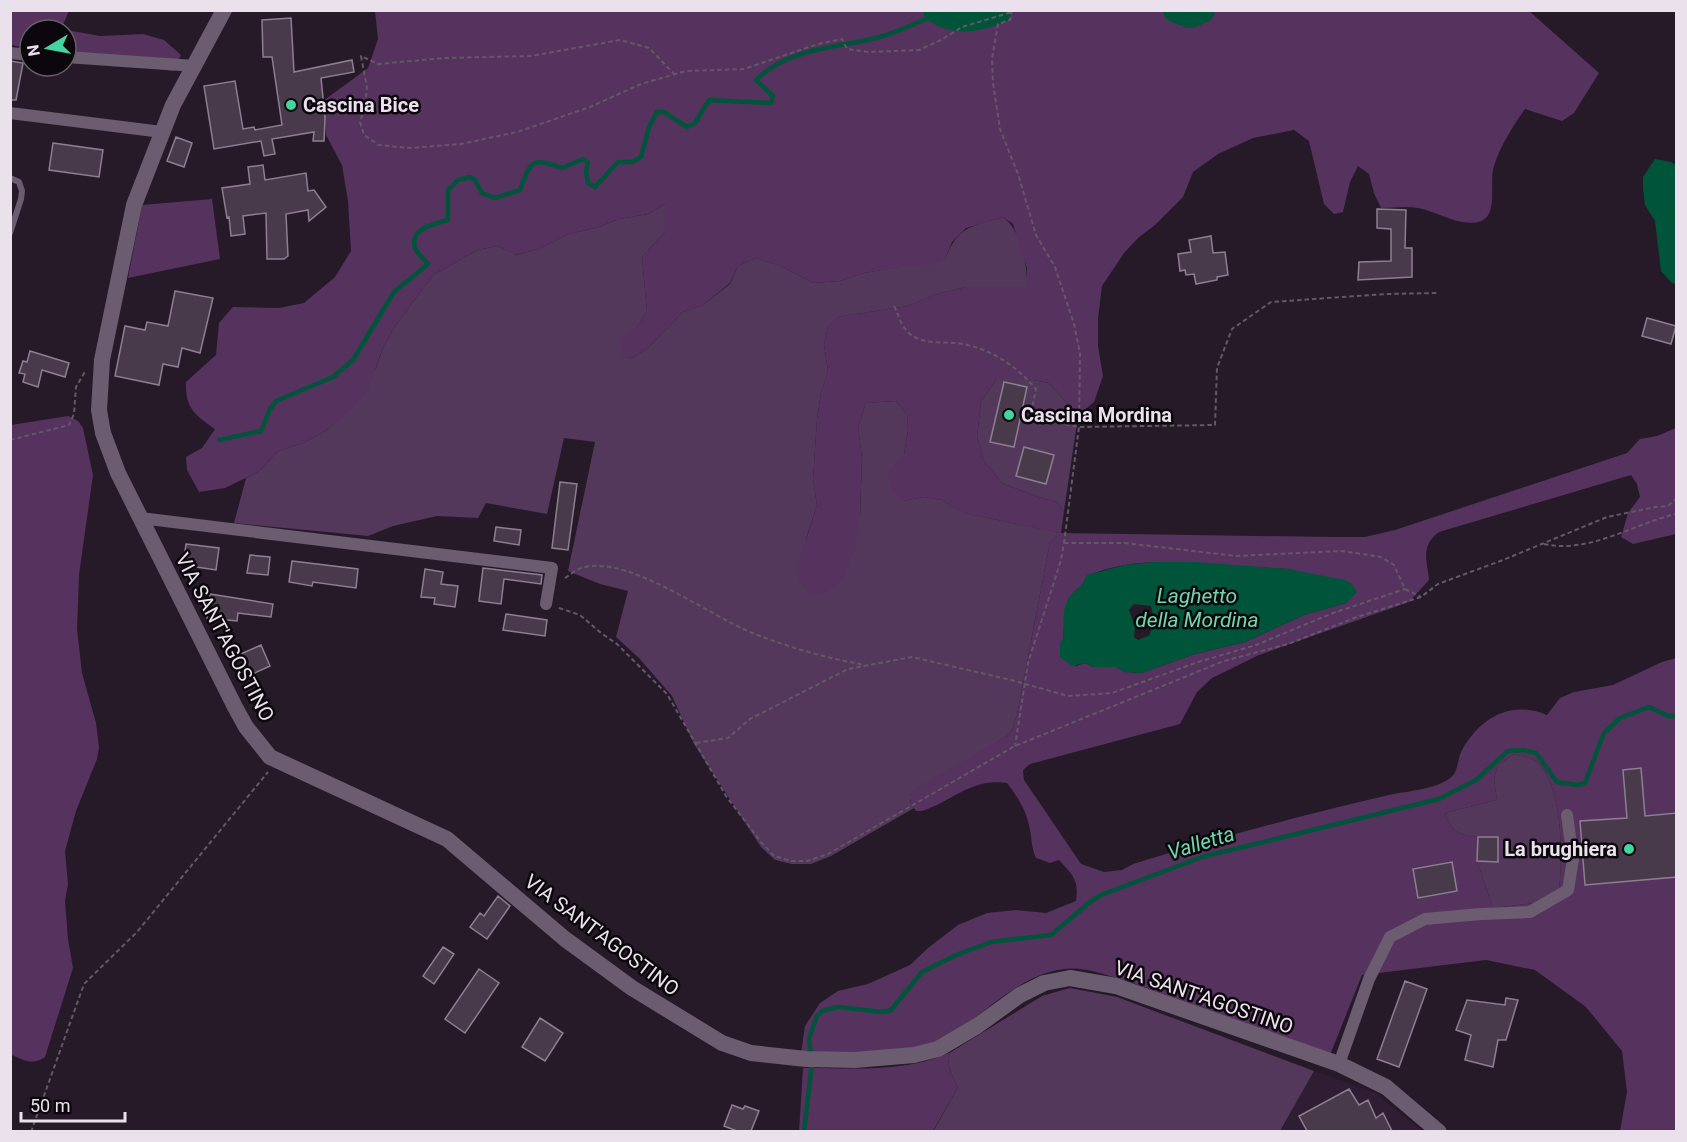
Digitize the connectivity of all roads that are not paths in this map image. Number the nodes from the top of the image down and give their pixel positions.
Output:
1 (224, 10) edge
2 (78, 58) edge
3 (195, 66) junction
4 (10, 113) edge
5 (162, 132) junction
6 (10, 178) edge
7 (10, 233) edge
8 (140, 518) junction
9 (546, 603) road end
10 (1567, 815) dead end
11 (1339, 1064) junction
12 (1439, 1131) edge

1 - 3 street, VIA SANT'AGOSTINO
2 - 3 street
3 - 5 street, VIA SANT'AGOSTINO
4 - 5 street
5 - 8 street, VIA SANT'AGOSTINO
6 - 7 lane
8 - 9 street, VIA SANT'AGOSTINO
8 - 11 street, VIA SANT'AGOSTINO
10 - 11 street
11 - 12 street, VIA SANT'AGOSTINO

